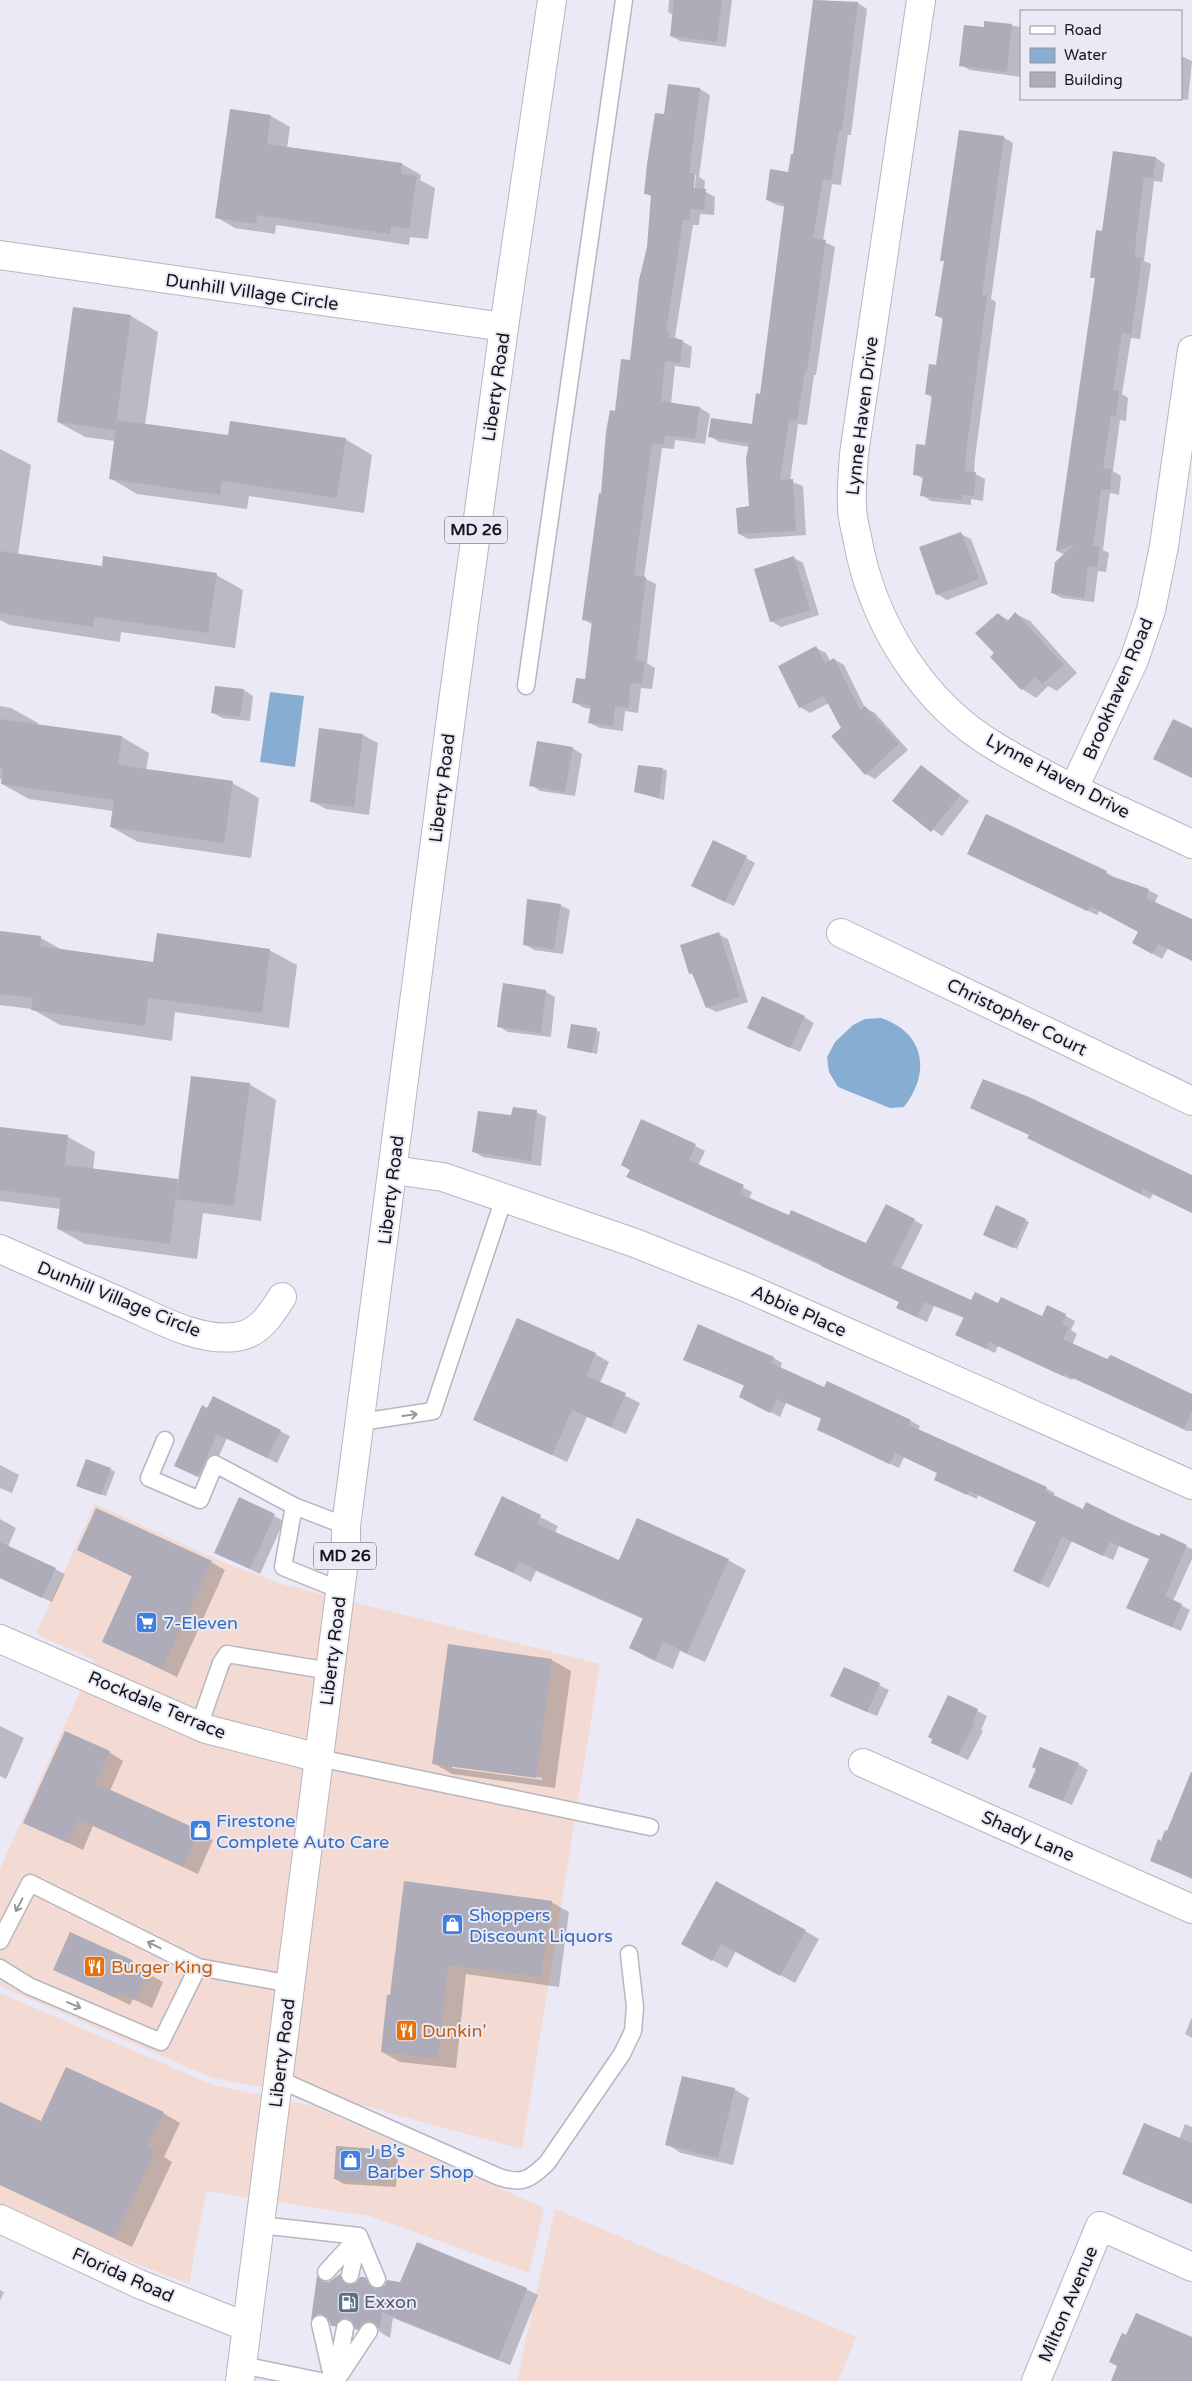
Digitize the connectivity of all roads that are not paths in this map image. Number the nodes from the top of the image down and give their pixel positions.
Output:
1 (552, 0) edge
2 (624, 0) edge
3 (921, 0) edge
4 (0, 255) edge
5 (504, 328) junction
6 (1192, 350) edge
7 (526, 686) dead end
8 (1074, 788) junction
9 (1192, 844) edge
10 (841, 933) dead end
11 (1192, 1101) edge
12 (394, 1170) junction
13 (504, 1198) junction
14 (0, 1249) edge
15 (282, 1297) dead end
16 (362, 1422) junction
17 (165, 1440) dead end
18 (1192, 1485) edge
19 (294, 1506) junction
20 (346, 1526) junction
21 (340, 1590) junction
22 (0, 1639) edge
23 (330, 1672) junction
24 (199, 1726) junction
25 (319, 1758) junction
26 (863, 1764) dead end
27 (650, 1827) dead end
28 (1192, 1909) edge
29 (0, 1941) edge
30 (628, 1954) dead end
31 (198, 1967) junction
32 (0, 1968) edge
33 (291, 1984) junction
34 (278, 2079) junction
35 (0, 2220) edge
36 (260, 2225) junction
37 (359, 2236) junction
38 (1192, 2267) edge
39 (326, 2272) dead end
40 (350, 2275) dead end
41 (377, 2279) dead end
42 (320, 2324) dead end
43 (247, 2326) junction
44 (346, 2328) dead end
45 (369, 2331) dead end
46 (241, 2373) edge
47 (320, 2381) edge
48 (334, 2381) edge
49 (1036, 2381) edge

1 - 5 street, Liberty Road / MD 26
2 - 7 lane
3 - 8 street, Lynne Haven Drive
4 - 5 street, Dunhill Village Circle
5 - 12 street, Liberty Road / MD 26
6 - 8 street, Brookhaven Road
8 - 9 street, Lynne Haven Drive
10 - 11 street, Christopher Court
12 - 13 street, Abbie Place
12 - 16 street, Liberty Road / MD 26
16 -> 13 lane
13 - 18 street, Abbie Place
14 - 15 street, Dunhill Village Circle
16 - 20 street, Liberty Road / MD 26
17 - 19 lane
19 - 20 lane
19 - 21 lane
20 - 21 street, Liberty Road / MD 26
21 - 23 street, Liberty Road / MD 26
22 - 24 street, Rockdale Terrace
23 - 24 lane
23 - 25 street, Liberty Road / MD 26
24 - 25 street, Rockdale Terrace
25 - 27 lane
25 - 33 street, Liberty Road / MD 26
26 - 28 street, Shady Lane
31 -> 29 lane
30 - 34 lane
32 -> 31 lane
31 - 33 lane
33 - 34 street, Liberty Road / MD 26
34 - 36 street, Liberty Road / MD 26
35 - 43 street, Florida Road
36 - 37 lane
36 - 43 street, Liberty Road / MD 26
37 - 39 lane
37 - 40 lane
37 - 41 lane
38 - 49 street, Milton Avenue
42 - 48 lane
43 - 46 street, Liberty Road / MD 26
44 - 48 lane
45 - 48 lane
46 - 47 lane

